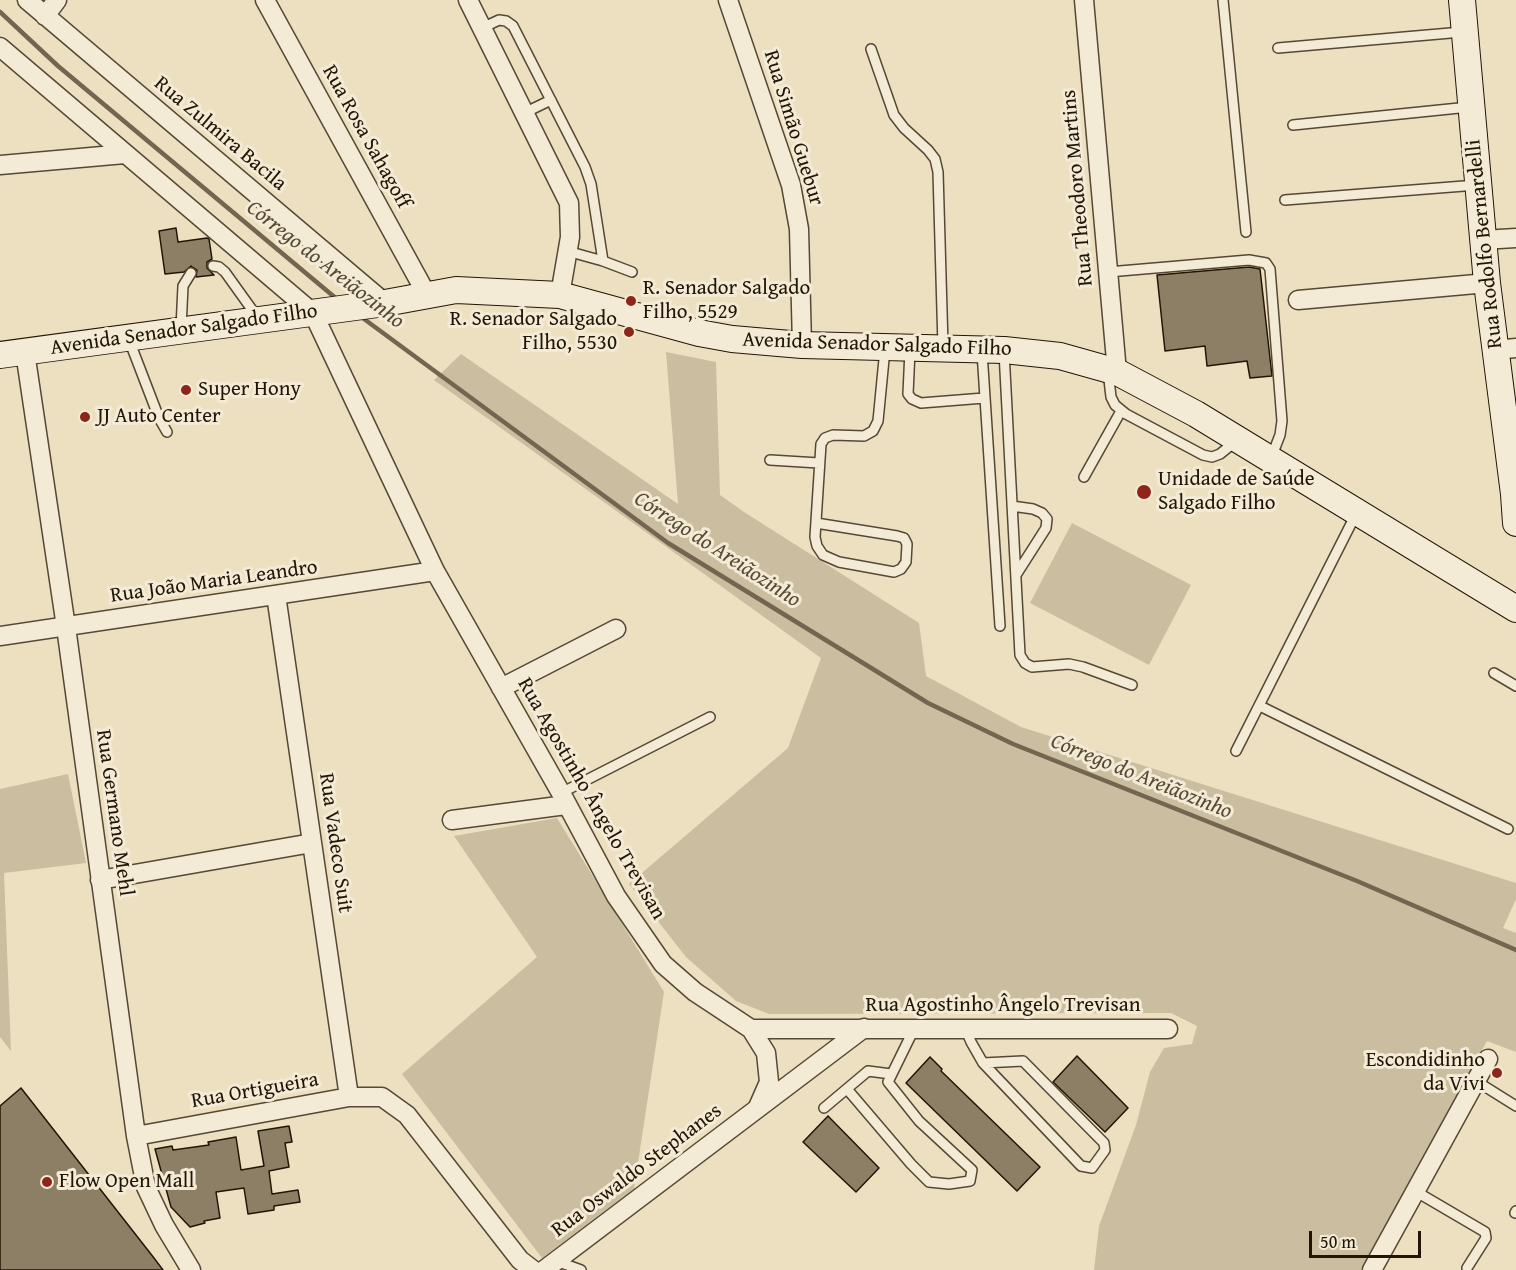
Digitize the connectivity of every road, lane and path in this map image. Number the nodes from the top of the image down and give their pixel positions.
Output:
1 (27, 0) edge
2 (57, 0) edge
3 (265, 0) edge
4 (468, 0) edge
5 (728, 0) edge
6 (1084, 0) edge
7 (1222, 0) edge
8 (1462, 0) edge
9 (45, 16) junction
10 (482, 28) junction
11 (1464, 32) junction
12 (0, 46) edge
13 (1278, 48) dead end
14 (871, 49) dead end
15 (551, 100) junction
16 (1471, 107) junction
17 (524, 113) junction
18 (1293, 125) dead end
19 (125, 154) junction
20 (0, 165) edge
21 (1479, 184) junction
22 (1285, 200) dead end
23 (1246, 232) dead end
24 (1516, 238) edge
25 (1483, 240) junction
26 (567, 251) junction
27 (603, 261) junction
28 (213, 267) dead end
29 (632, 272) dead end
30 (1108, 272) junction
31 (191, 273) dead end
32 (1487, 283) junction
33 (427, 295) junction
34 (560, 295) junction
35 (1298, 300) dead end
36 (385, 303) junction
37 (313, 313) junction
38 (259, 320) junction
39 (180, 331) junction
40 (128, 338) junction
41 (802, 345) junction
42 (897, 347) junction
43 (943, 348) junction
44 (1506, 349) edge
45 (993, 350) junction
46 (25, 352) junction
47 (0, 355) edge
48 (1112, 370) junction
49 (984, 398) junction
50 (1121, 411) junction
51 (167, 432) dead end
52 (1238, 439) junction
53 (1271, 459) junction
54 (770, 460) dead end
55 (819, 464) junction
56 (1084, 477) dead end
57 (1012, 506) junction
58 (1357, 512) junction
59 (816, 523) junction
60 (1516, 523) edge
61 (435, 572) junction
62 (1016, 575) junction
63 (276, 595) junction
64 (1516, 609) edge
65 (1000, 626) dead end
66 (66, 627) junction
67 (616, 629) dead end
68 (0, 636) edge
69 (1494, 673) dead end
70 (1132, 685) dead end
71 (1516, 686) edge
72 (501, 688) junction
73 (1260, 706) junction
74 (710, 717) dead end
75 (1236, 751) dead end
76 (563, 799) junction
77 (452, 820) dead end
78 (1508, 829) dead end
79 (312, 843) junction
80 (100, 880) junction
81 (864, 1028) junction
82 (965, 1028) junction
83 (751, 1029) junction
84 (914, 1029) junction
85 (1168, 1029) dead end
86 (1488, 1059) dead end
87 (983, 1063) junction
88 (891, 1074) junction
89 (1476, 1081) junction
90 (847, 1089) junction
91 (349, 1097) junction
92 (1516, 1106) edge
93 (824, 1108) dead end
94 (757, 1109) junction
95 (136, 1136) junction
96 (1415, 1191) junction
97 (550, 1266) edge
98 (1467, 1268) dead end
99 (191, 1270) edge
100 (533, 1270) edge
101 (581, 1270) edge
102 (1372, 1270) edge

1 - 9 street, Rua Zulmira Bacila
2 - 9 street
3 - 33 street, Rua Rosa Sahagoff
4 - 10 street
5 - 41 street, Rua Simão Guebur
6 - 30 street, Rua Theodoro Martins
7 - 23 lane
8 - 11 main road, Rua Rodolfo Bernardelli
9 - 36 street, Rua Zulmira Bacila
10 - 15 lane
10 - 17 street
11 - 13 lane
11 - 16 main road, Rua Rodolfo Bernardelli
12 - 19 street
14 - 43 lane
15 - 17 lane
15 - 27 lane
16 - 18 lane
16 - 21 main road, Rua Rodolfo Bernardelli
17 - 26 street
19 - 20 street
19 - 37 street
21 - 22 lane
21 - 25 main road, Rua Rodolfo Bernardelli
24 - 25 street
25 - 32 main road, Rua Rodolfo Bernardelli
26 - 27 lane
26 - 34 street
27 - 29 lane
28 - 38 lane
30 - 48 street, Rua Theodoro Martins
30 - 53 lane
31 - 39 lane
32 - 35 street
32 - 44 main road, Rua Rodolfo Bernardelli
33 - 34 main road, Avenida Senador Salgado Filho
33 - 36 main road, Avenida Senador Salgado Filho
34 - 41 main road, Avenida Senador Salgado Filho
36 - 37 main road, Avenida Senador Salgado Filho
37 - 38 main road, Avenida Senador Salgado Filho
37 - 61 street, Rua Agostinho Ângelo Trevisan
38 - 39 main road, Avenida Senador Salgado Filho
39 - 40 main road, Avenida Senador Salgado Filho
40 - 46 main road, Avenida Senador Salgado Filho
40 - 51 lane
41 - 42 main road, Avenida Senador Salgado Filho
42 - 43 main road, Avenida Senador Salgado Filho
42 - 49 lane
42 - 55 lane
43 - 45 main road, Avenida Senador Salgado Filho
44 - 60 main road, Rua Rodolfo Bernardelli
45 - 48 main road, Avenida Senador Salgado Filho
45 - 49 lane
45 - 57 lane
46 - 47 main road, Avenida Senador Salgado Filho
46 - 66 street, Rua Germano Mehl
48 - 50 lane
48 - 52 main road, Avenida Senador Salgado Filho
49 - 65 lane
50 - 52 lane
50 - 56 lane
52 - 53 main road, Avenida Senador Salgado Filho
53 - 58 main road, Avenida Senador Salgado Filho
54 - 55 lane
55 - 59 lane
57 - 62 lane
57 - 62 lane
58 - 64 main road, Avenida Senador Salgado Filho
58 - 73 lane
59 - 59 lane
61 - 63 street, Rua João Maria Leandro
61 - 72 street, Rua Agostinho Ângelo Trevisan
62 - 70 lane
63 - 66 street, Rua João Maria Leandro
63 - 79 street, Rua Vadeco Suit
66 - 68 street, Rua João Maria Leandro
66 - 80 street, Rua Germano Mehl
67 - 72 street
69 - 71 lane
72 - 76 street, Rua Agostinho Ângelo Trevisan
73 - 75 lane
73 - 78 lane
74 - 76 lane
76 - 77 street
76 - 83 street, Rua Agostinho Ângelo Trevisan
79 - 80 street
79 - 91 street, Rua Vadeco Suit
80 - 95 street, Rua Germano Mehl
81 - 83 street, Rua Agostinho Ângelo Trevisan
81 - 84 street, Rua Agostinho Ângelo Trevisan
81 - 94 street, Rua Oswaldo Stephanes
82 - 84 street, Rua Agostinho Ângelo Trevisan
82 - 85 street, Rua Agostinho Ângelo Trevisan
82 - 87 lane
83 - 94 street, Rua Oswaldo Stephanes
84 - 88 lane
86 - 89 street
87 - 87 lane
88 - 90 lane
88 - 90 lane
89 - 92 lane
89 - 96 street
90 - 93 lane
91 - 95 street, Rua Ortigueira
91 - 100 street, Rua Ortigueira
94 - 97 street, Rua Oswaldo Stephanes
95 - 99 street, Rua Germano Mehl
96 - 98 lane
96 - 102 street
97 - 101 lane

